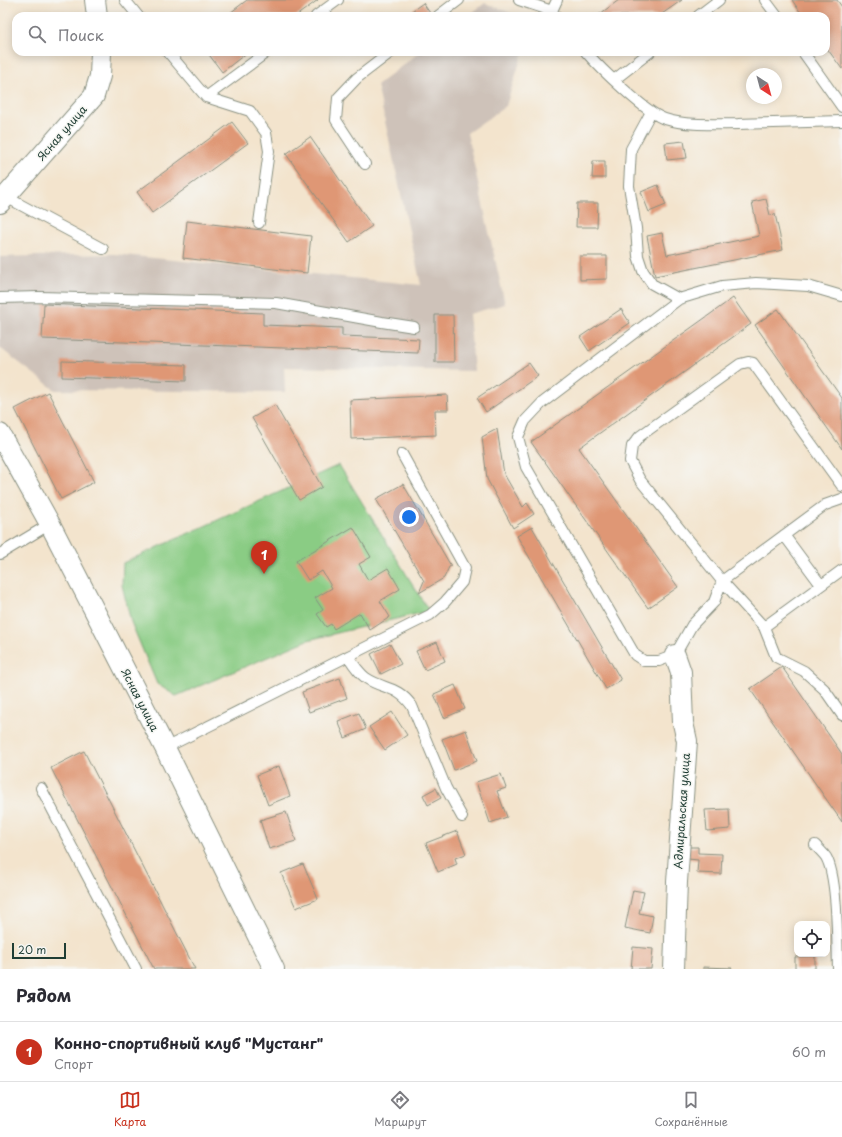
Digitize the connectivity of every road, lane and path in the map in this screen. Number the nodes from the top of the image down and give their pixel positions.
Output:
1 (95, 0) edge
2 (125, 0) edge
3 (338, 0) edge
4 (459, 0) edge
5 (519, 0) edge
6 (557, 0) edge
7 (719, 0) edge
8 (766, 0) edge
9 (96, 12) edge
10 (135, 12) edge
11 (322, 12) edge
12 (443, 12) edge
13 (547, 12) edge
14 (553, 12) edge
15 (703, 12) edge
16 (774, 12) edge
17 (101, 56) edge
18 (171, 56) edge
19 (262, 56) edge
20 (386, 56) edge
21 (590, 56) edge
22 (645, 56) edge
23 (806, 56) edge
24 (614, 80) junction
25 (206, 97) junction
26 (842, 107) edge
27 (651, 112) junction
28 (842, 120) edge
29 (366, 164) dead end
30 (3, 200) edge
31 (259, 222) dead end
32 (103, 249) dead end
33 (842, 296) edge
34 (0, 298) edge
35 (679, 299) junction
36 (414, 327) dead end
37 (0, 434) edge
38 (402, 454) dead end
39 (842, 486) edge
40 (842, 499) edge
41 (50, 524) junction
42 (784, 535) junction
43 (0, 554) edge
44 (842, 570) edge
45 (722, 581) junction
46 (821, 585) junction
47 (764, 627) junction
48 (676, 655) junction
49 (348, 656) junction
50 (842, 715) edge
51 (165, 748) junction
52 (41, 788) dead end
53 (462, 817) dead end
54 (815, 846) dead end
55 (271, 968) edge
56 (136, 969) edge
57 (674, 969) edge
58 (838, 969) edge

1 - 9 street
2 - 10 lane
3 - 11 lane
4 - 12 lane
5 - 13 lane
6 - 14 lane
7 - 15 lane
8 - 16 lane
17 - 30 street, Ясная улица
18 - 25 lane
19 - 25 lane
20 - 29 lane
21 - 24 lane
22 - 24 lane
23 - 26 lane
24 - 27 lane
25 - 31 lane
27 - 28 lane
27 - 35 lane
30 - 32 lane
33 - 35 lane
34 - 36 lane
35 - 48 lane
37 - 41 street, Ясная улица
38 - 49 lane
39 - 45 lane
40 - 42 lane
41 - 43 lane
41 - 51 street, Ясная улица
42 - 45 lane
42 - 46 lane
44 - 46 lane
45 - 47 lane
45 - 48 lane
46 - 47 lane
47 - 50 lane
48 - 57 street, Адмиральская улица
49 - 51 lane
49 - 53 lane
51 - 55 street, Ясная улица
52 - 56 lane
54 - 58 lane

